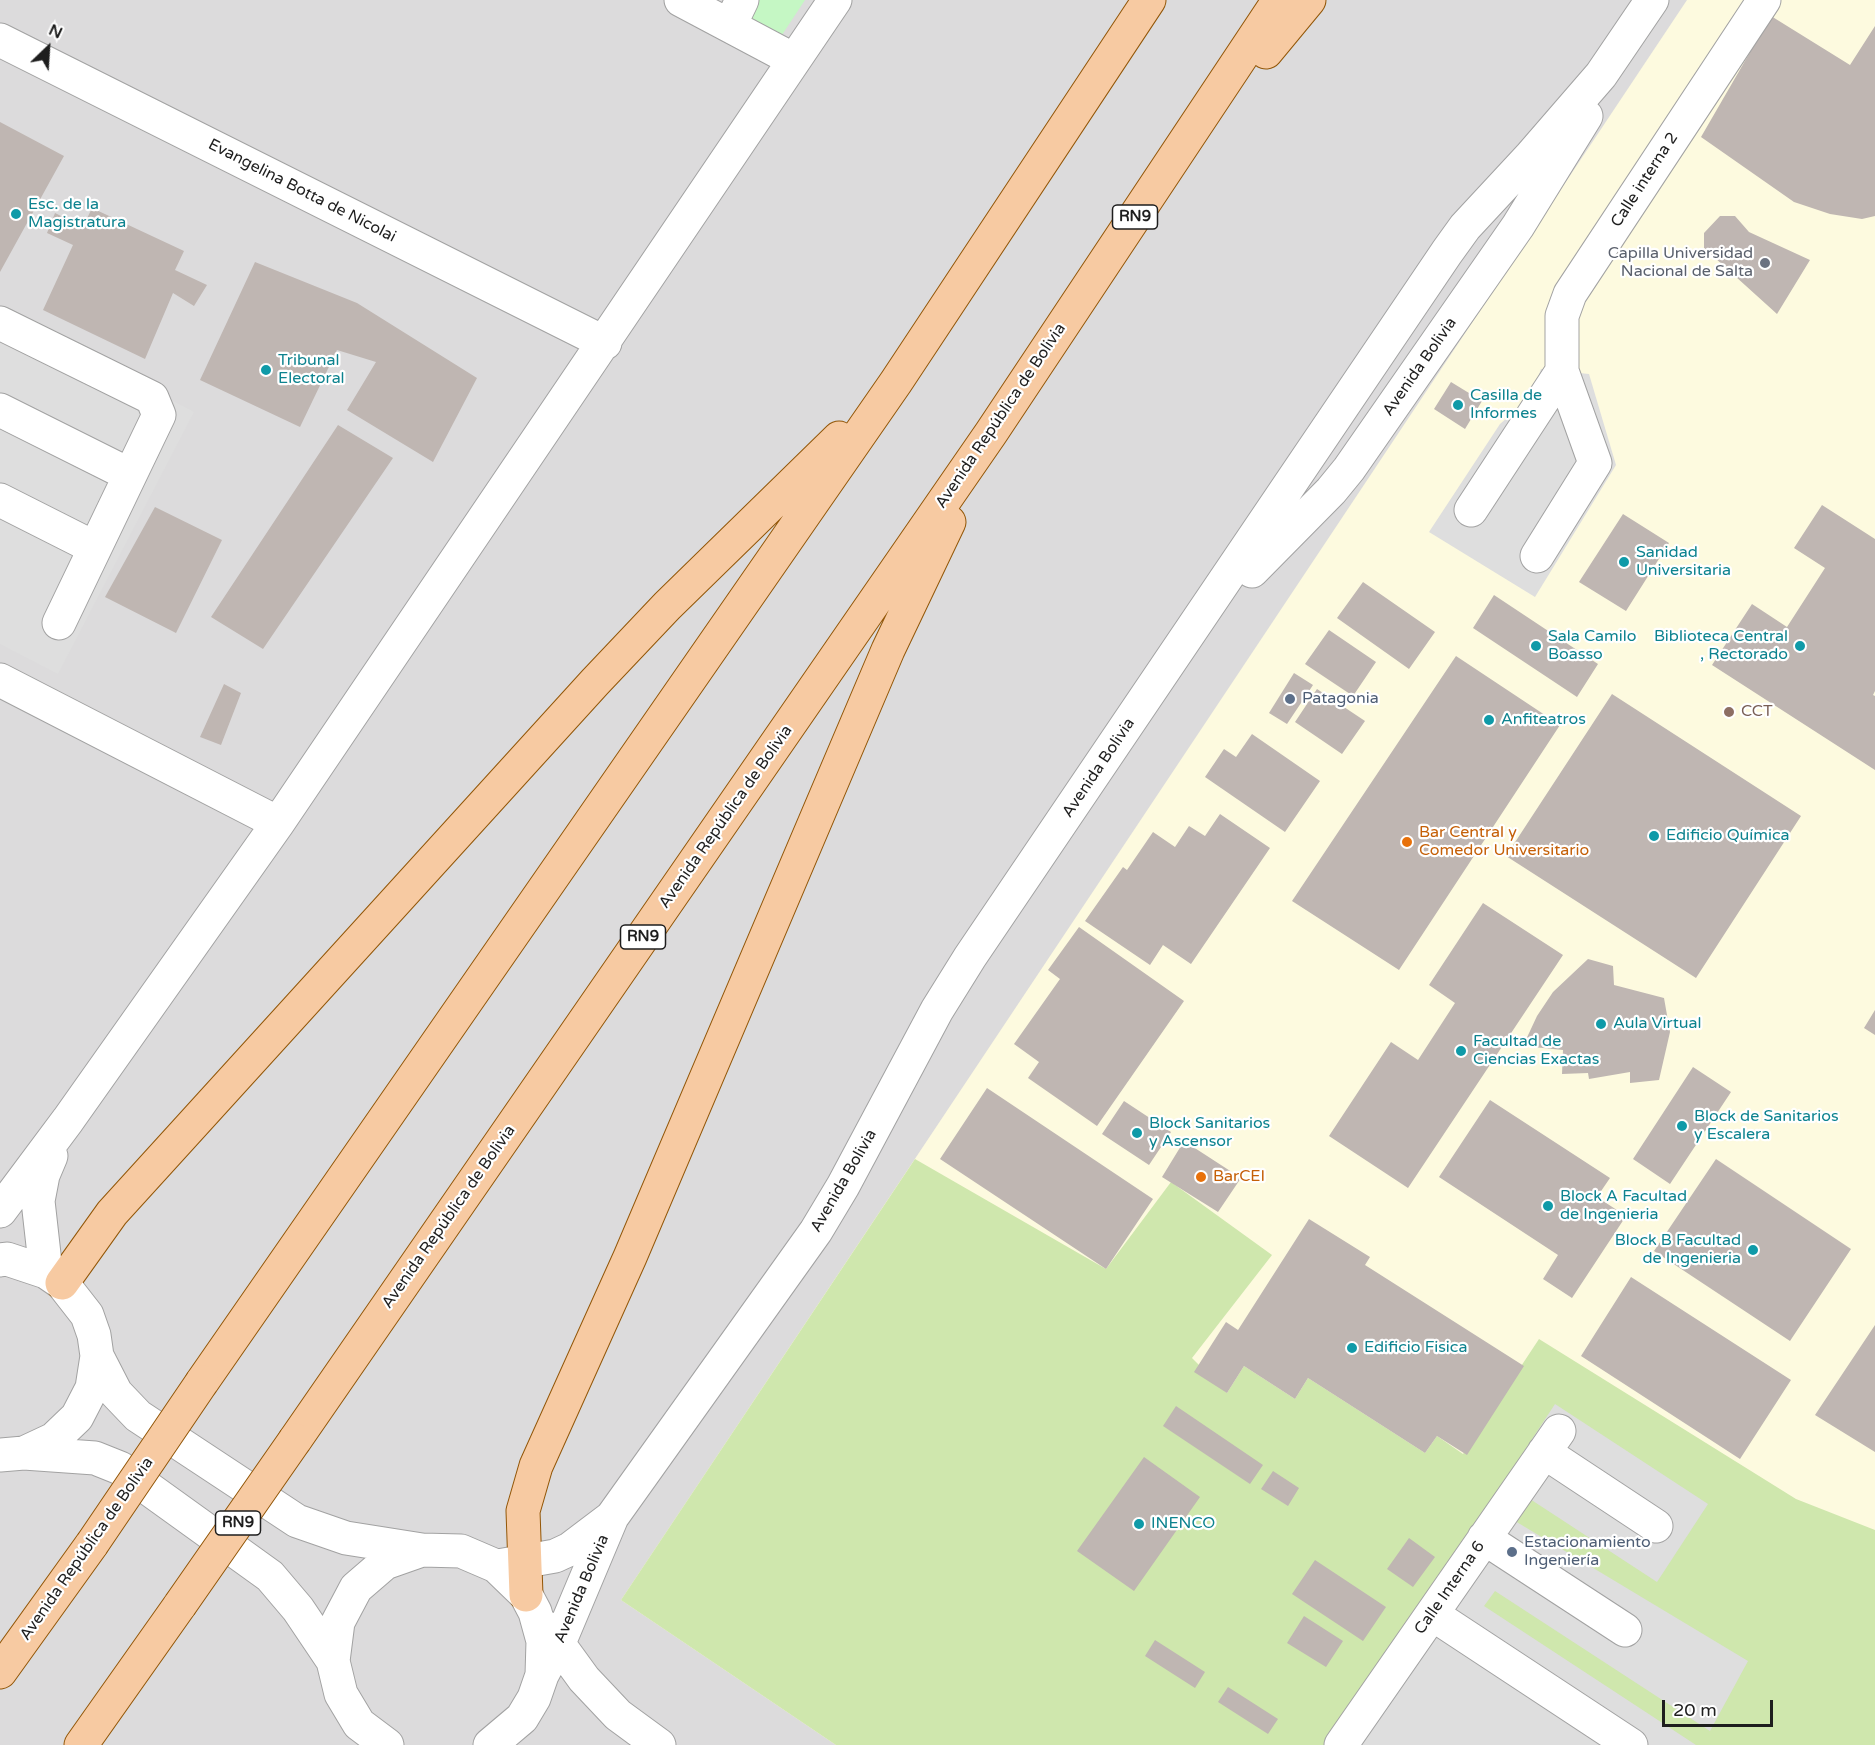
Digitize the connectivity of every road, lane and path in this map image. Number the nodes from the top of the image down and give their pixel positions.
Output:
1 (681, 0) edge
2 (835, 0) edge
3 (1279, 0) edge
4 (1310, 0) edge
5 (1764, 0) edge
6 (1147, 2) edge
7 (1648, 6) edge
8 (736, 13) edge
9 (0, 40) edge
10 (794, 60) junction
11 (1164, 173) junction
12 (0, 323) edge
13 (605, 343) junction
14 (1562, 371) junction
15 (896, 382) junction
16 (0, 411) edge
17 (991, 433) junction
18 (130, 475) junction
19 (0, 500) edge
20 (1471, 510) dead end
21 (95, 548) junction
22 (1537, 556) dead end
23 (59, 622) dead end
24 (0, 680) edge
25 (1152, 690) junction
26 (278, 824) junction
27 (68, 1120) junction
28 (0, 1211) edge
29 (0, 1260) edge
30 (54, 1277) junction
31 (97, 1356) junction
32 (12, 1454) edge
33 (612, 1517) junction
34 (1656, 1526) dead end
35 (1484, 1538) junction
36 (422, 1550) junction
37 (510, 1564) junction
38 (531, 1604) junction
39 (1432, 1614) junction
40 (1625, 1630) dead end
41 (559, 1642) junction
42 (333, 1661) junction
43 (0, 1672) edge
44 (542, 1675) junction
45 (81, 1745) edge
46 (387, 1745) edge
47 (490, 1745) edge
48 (659, 1745) edge
49 (1341, 1745) edge
50 (1631, 1745) edge

1 - 8 street
2 - 10 street
3 - 11 main road, Avenida República de Bolivia / RN9
4 - 11 main road
5 - 14 street, Calle interna 2
6 - 15 main road, Avenida República de Bolivia
7 - 25 street, Avenida Bolivia
7 - 25 street, Avenida Bolivia
8 - 10 street
9 - 13 street, Evangelina Botta de Nicolai
10 - 13 street
11 - 17 main road, Avenida República de Bolivia / RN9
12 - 18 street
13 - 26 street
14 - 20 street
14 - 22 street
15 - 30 main road
15 - 43 main road, Avenida República de Bolivia, bridge
16 - 18 street
17 - 37 main road
17 - 45 main road, Avenida República de Bolivia / RN9, bridge
18 - 21 street
19 - 21 street
21 - 23 street
24 - 26 street
25 - 33 street, Avenida Bolivia
26 - 27 street
27 - 28 street
27 - 30 street
29 - 30 street
30 - 31 street
31 - 32 street
31 - 36 street
32 - 42 street
33 - 37 street
33 - 41 street, Avenida Bolivia
34 - 35 street, Calle Interna 6
35 - 39 street, Calle Interna 6
35 - 40 street
36 - 37 street
36 - 42 street
37 - 38 main road
38 - 41 street
38 - 44 street
39 - 49 street, Calle Interna 6
39 - 50 street
41 - 44 street, Avenida Bolivia
41 - 48 street
42 - 46 street
44 - 47 street

